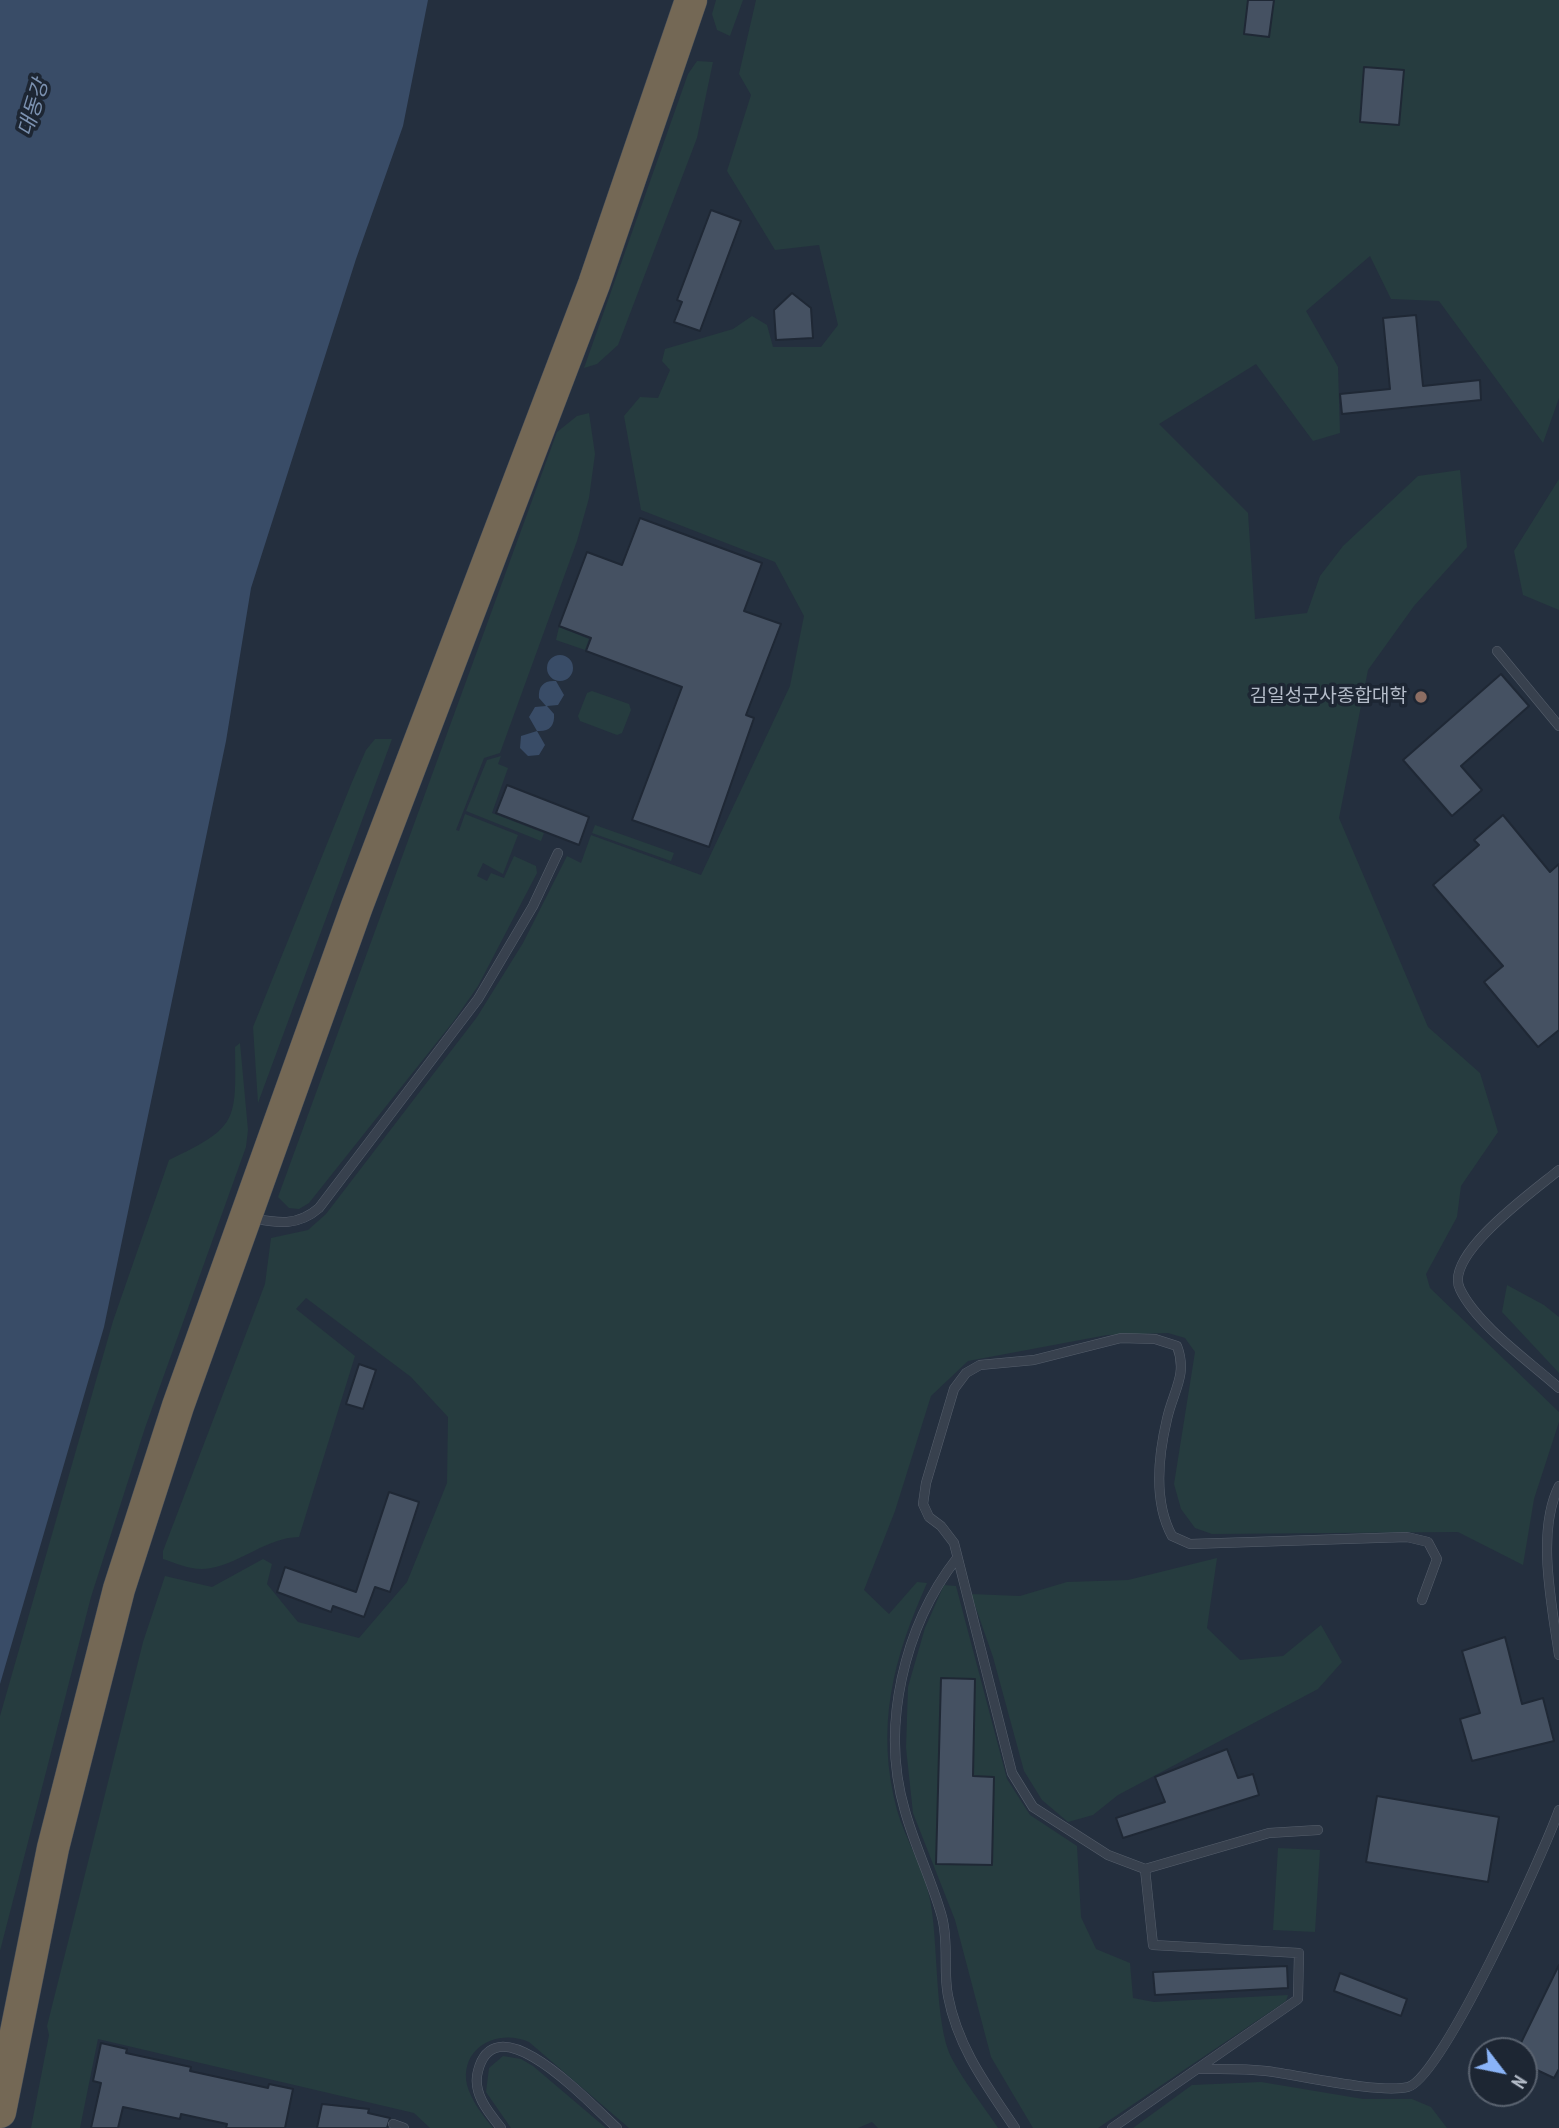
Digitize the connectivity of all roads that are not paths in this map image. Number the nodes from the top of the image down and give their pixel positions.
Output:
1 (691, 0) edge
2 (1497, 651) dead end
3 (1559, 726) edge
4 (558, 853) dead end
5 (1559, 1170) edge
6 (245, 1217) junction
7 (1559, 1388) edge
8 (1559, 1486) edge
9 (957, 1558) junction
10 (1422, 1600) dead end
11 (1559, 1655) edge
12 (1559, 1810) edge
13 (1318, 1829) dead end
14 (1145, 1869) junction
15 (1197, 2069) junction
16 (0, 2112) edge
17 (393, 2124) dead end
18 (404, 2128) edge
19 (501, 2128) edge
20 (617, 2128) edge
21 (1015, 2128) edge
22 (1112, 2128) edge

1 - 6 highway
2 - 3 lane
4 - 6 lane
5 - 7 lane
6 - 16 highway
8 - 11 lane
9 - 10 lane
9 - 14 lane
9 - 21 lane
12 - 15 lane
13 - 14 lane
14 - 15 lane
15 - 22 lane
17 - 18 lane
19 - 20 lane

